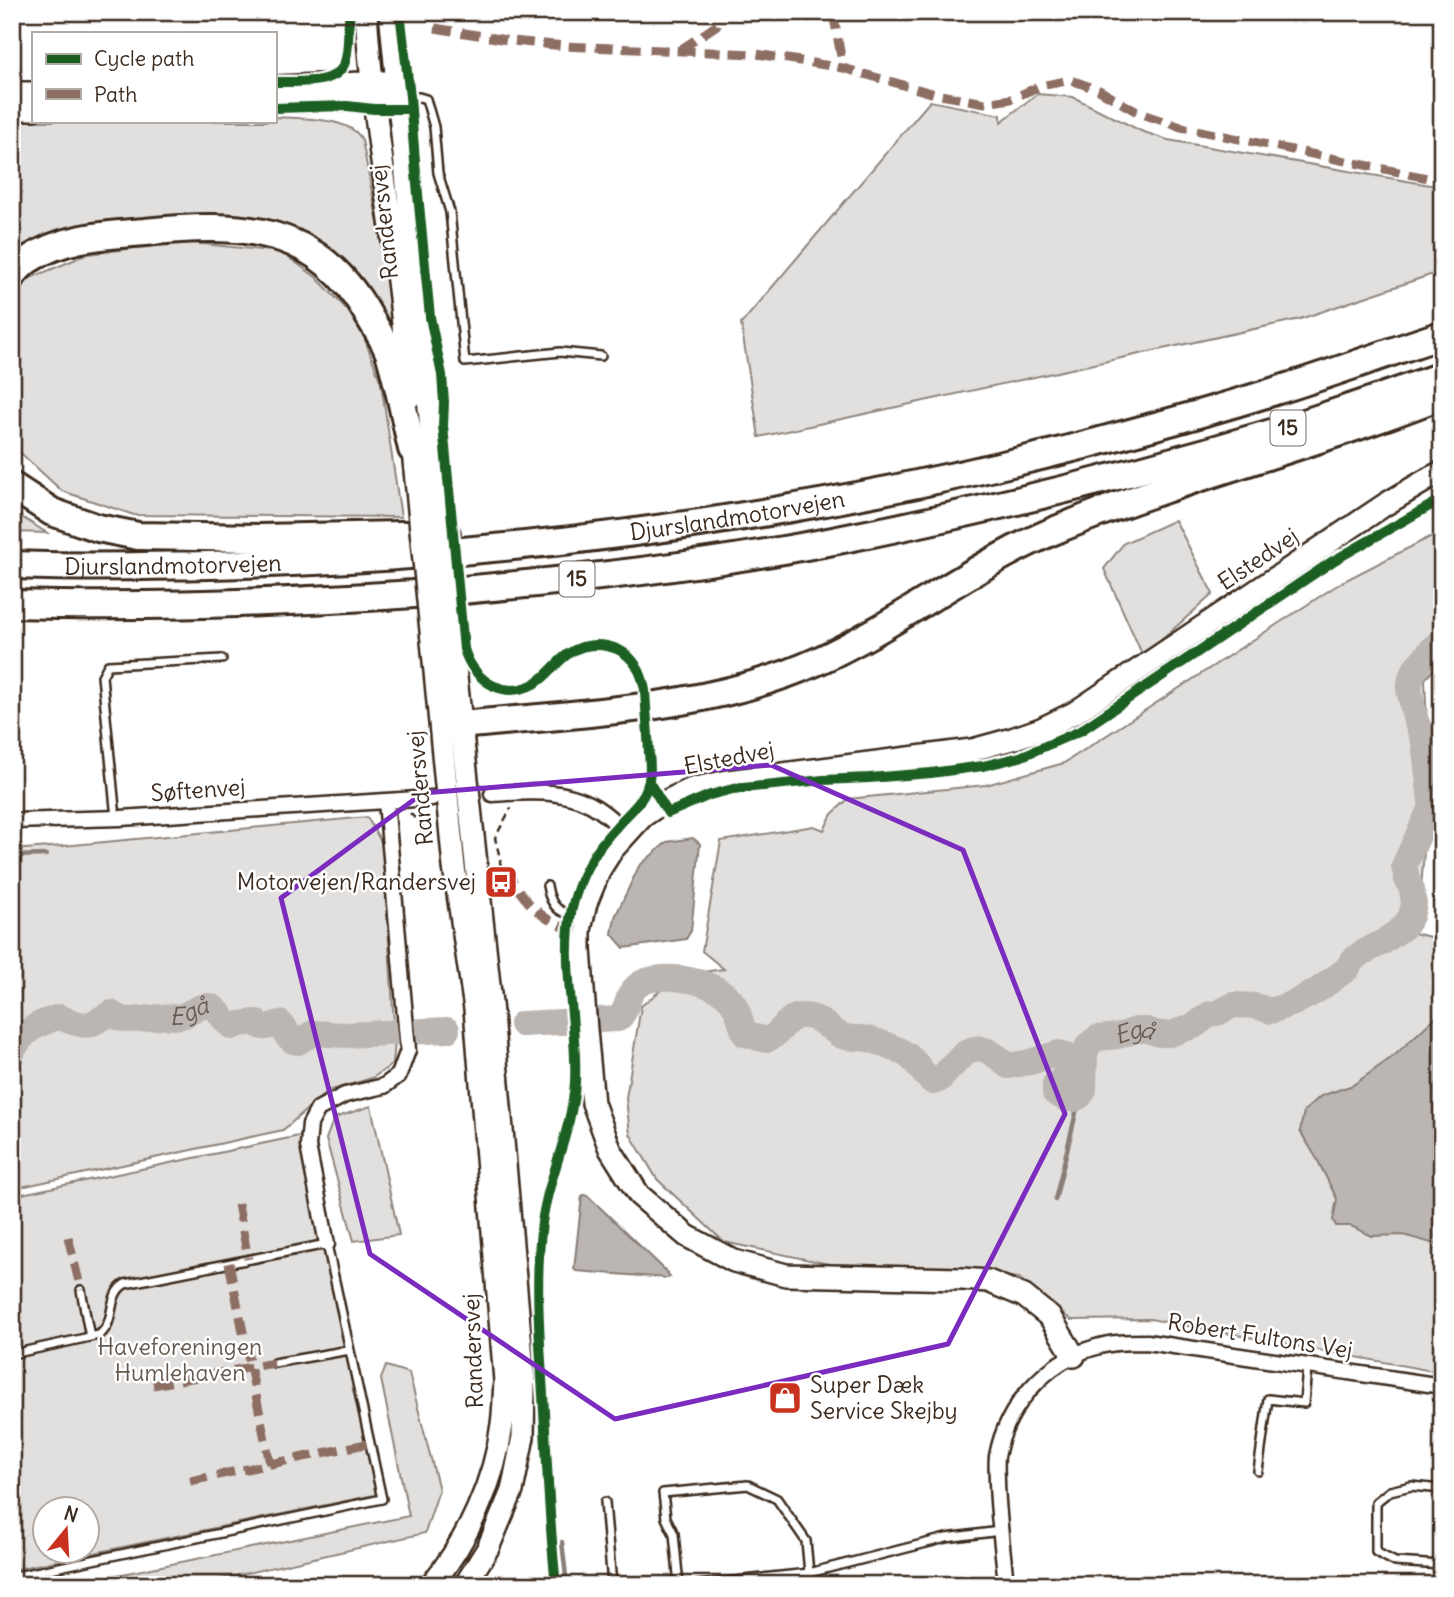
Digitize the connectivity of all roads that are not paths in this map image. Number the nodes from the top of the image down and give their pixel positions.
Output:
1 (366, 12) edge
2 (390, 12) edge
3 (276, 87) edge
4 (398, 90) junction
5 (373, 91) junction
6 (12, 93) edge
7 (32, 93) edge
8 (276, 102) edge
9 (12, 109) edge
10 (32, 109) edge
11 (12, 275) edge
12 (1442, 335) edge
13 (601, 356) dead end
14 (1442, 376) edge
15 (1442, 395) edge
16 (412, 449) junction
17 (12, 466) edge
18 (1442, 472) edge
19 (426, 479) junction
20 (12, 486) edge
21 (752, 514) junction
22 (179, 536) junction
23 (12, 565) edge
24 (12, 604) edge
25 (222, 660) dead end
26 (451, 726) junction
27 (492, 794) dead end
28 (432, 798) dead end
29 (386, 801) junction
30 (116, 818) junction
31 (12, 821) edge
32 (626, 833) junction
33 (547, 886) dead end
34 (583, 918) junction
35 (327, 1244) junction
36 (81, 1290) dead end
37 (90, 1337) junction
38 (350, 1350) junction
39 (12, 1354) edge
40 (1074, 1356) junction
41 (274, 1363) dead end
42 (1307, 1367) junction
43 (1442, 1386) edge
44 (1258, 1471) dead end
45 (1442, 1489) edge
46 (605, 1502) dead end
47 (1001, 1531) junction
48 (1442, 1565) edge
49 (809, 1573) junction
50 (12, 1577) edge
51 (431, 1585) edge
52 (465, 1585) edge
53 (612, 1585) edge
54 (679, 1585) edge
55 (697, 1585) edge
56 (1006, 1585) edge

1 - 5 main road, Randersvej
2 - 4 main road, Randersvej
3 - 5 main road
4 - 5 main road
4 - 13 lane
4 - 19 main road, Randersvej
5 - 8 main road
5 - 16 main road, Randersvej
6 - 7 main road
9 - 10 main road
11 - 16 highway
12 - 21 highway, Djurslandmotorvejen / 15
14 - 24 highway, Djurslandmotorvejen / 15
15 - 26 highway
16 - 19 main road, Randersvej
17 - 22 highway
18 - 32 main road, Elstedvej
19 - 26 main road, Randersvej, bridge
20 - 22 highway
21 - 22 highway
21 - 23 highway, Djurslandmotorvejen / 15
25 - 30 lane
26 - 51 main road, Randersvej
26 - 52 main road, Randersvej
27 - 32 street
28 - 29 street, Søftenvej
29 - 30 street, Søftenvej
29 - 35 street
30 - 31 street, Søftenvej
32 - 34 main road, Elstedvej
33 - 34 lane
34 - 40 main road, Elstedvej
35 - 37 lane
35 - 38 lane
36 - 37 lane
37 - 39 lane
38 - 41 lane
38 - 50 lane
40 - 42 street, Robert Fultons Vej
40 - 47 street, Robert Fultons Vej
42 - 43 street, Robert Fultons Vej
42 - 44 lane
45 - 48 lane
46 - 53 lane
47 - 49 lane
47 - 56 street, Robert Fultons Vej
49 - 54 lane
49 - 55 lane

